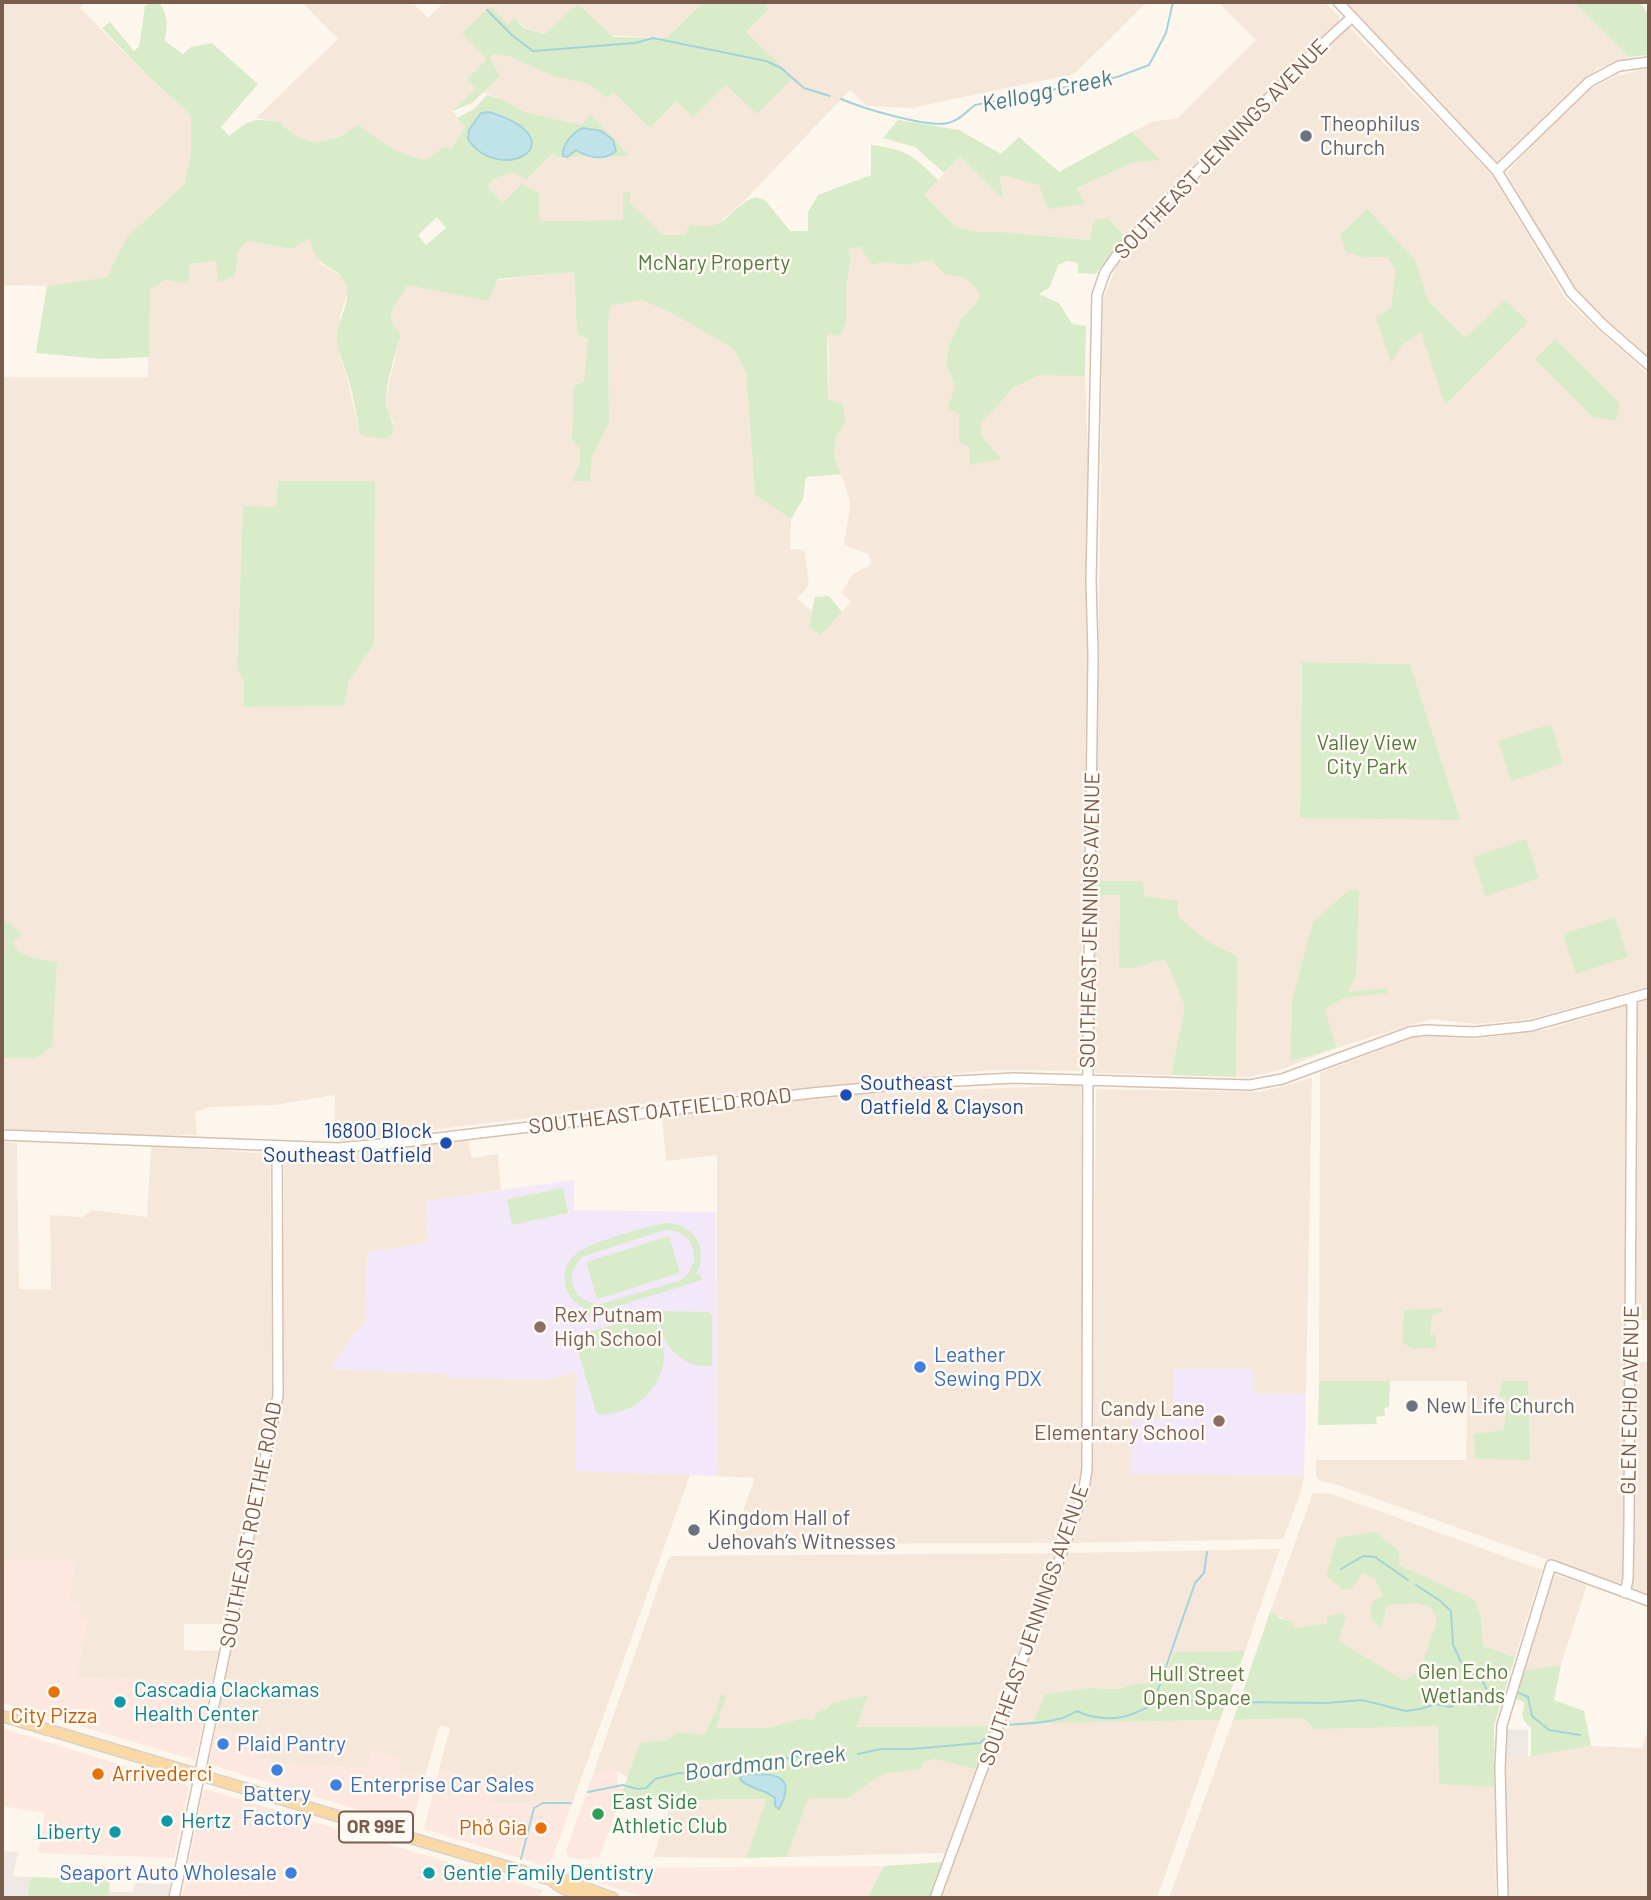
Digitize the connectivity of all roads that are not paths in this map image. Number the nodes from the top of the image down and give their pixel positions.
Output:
1 (1338, 2) edge
2 (1352, 17) junction
3 (1649, 62) edge
4 (1497, 171) junction
5 (1647, 363) edge
6 (1649, 993) edge
7 (1632, 998) junction
8 (1088, 1080) junction
9 (2, 1135) edge
10 (277, 1146) junction
11 (1625, 1593) junction
12 (1649, 1601) edge
13 (2, 1716) edge
14 (200, 1775) junction
15 (174, 1898) edge
16 (613, 1898) edge
17 (935, 1898) edge
18 (1503, 1898) edge

1 - 2 main road
2 - 4 main road
2 - 8 main road, SOUTHEAST JENNINGS AVENUE
3 - 4 main road
4 - 5 main road
6 - 7 main road, SOUTHEAST OATFIELD ROAD
7 - 8 main road, SOUTHEAST OATFIELD ROAD
7 - 11 main road, GLEN ECHO AVENUE
8 - 10 main road, SOUTHEAST OATFIELD ROAD
8 - 17 main road, SOUTHEAST JENNINGS AVENUE
9 - 10 main road, SOUTHEAST OATFIELD ROAD
10 - 14 main road, SOUTHEAST ROETHE ROAD
11 - 12 main road
11 - 18 main road
13 - 14 main road, OR 99E
14 - 15 main road, SOUTHEAST ROETHE ROAD
14 - 16 main road, OR 99E

